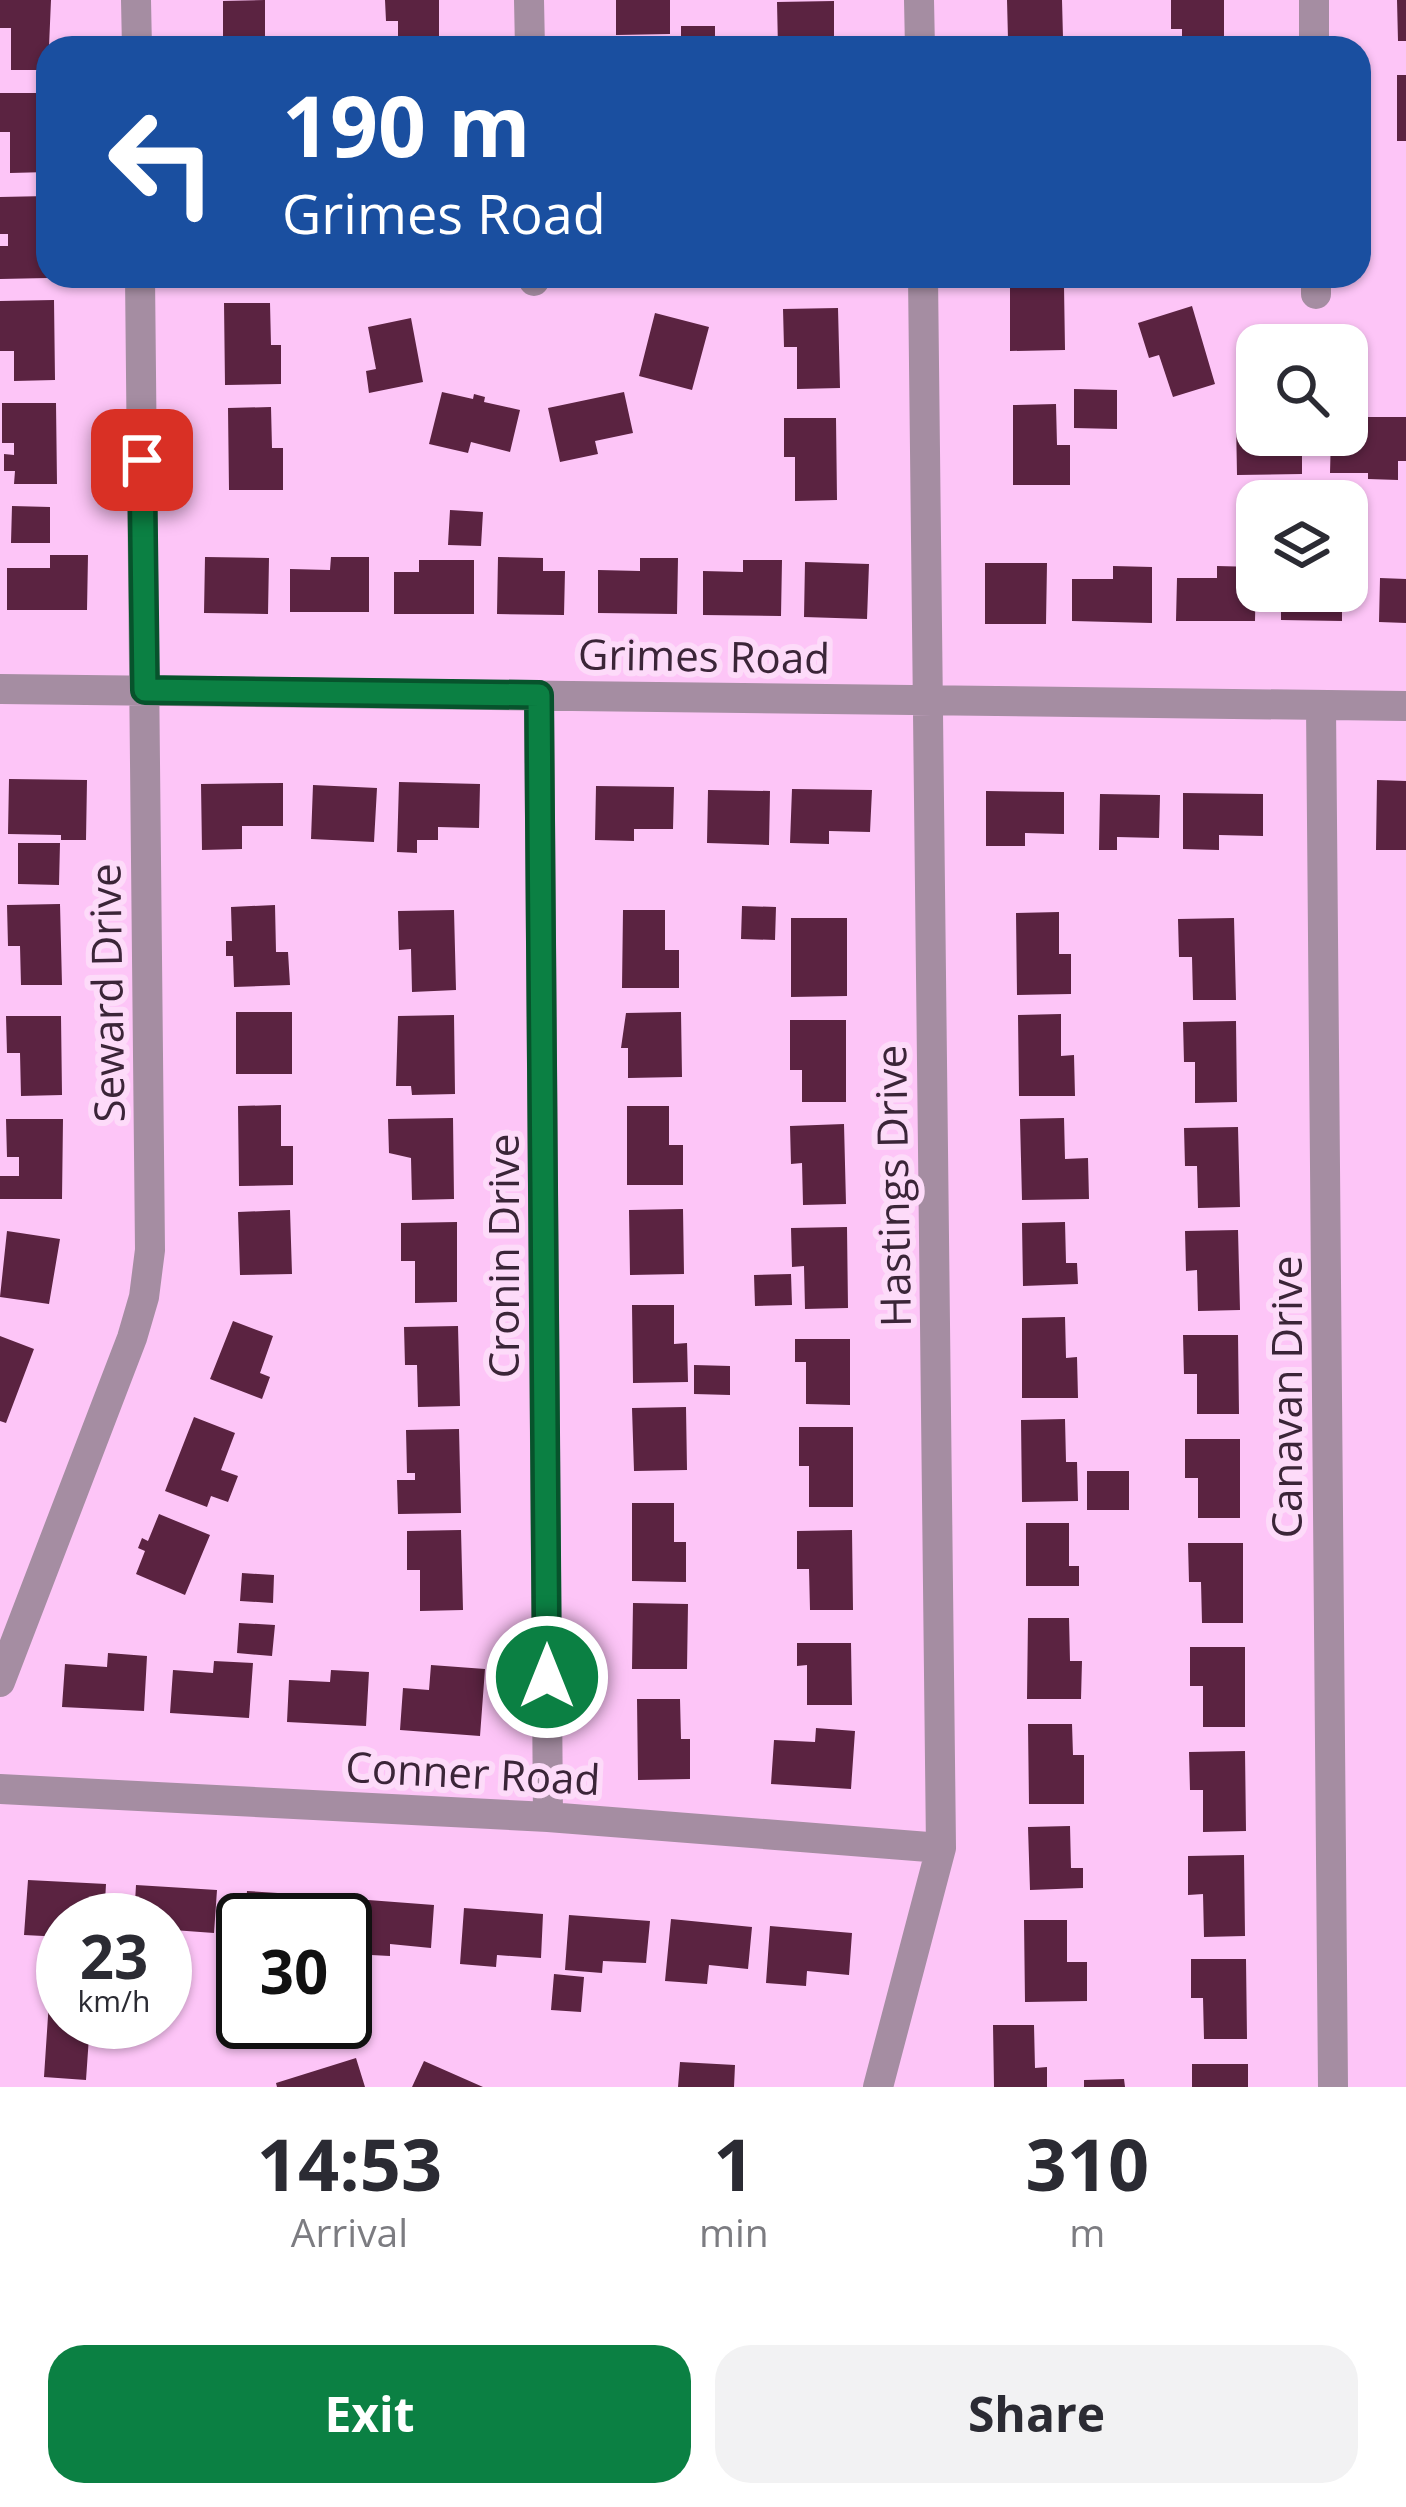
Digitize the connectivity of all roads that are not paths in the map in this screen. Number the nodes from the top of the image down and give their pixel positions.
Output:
1 (136, 0) edge
2 (529, 0) edge
3 (919, 0) edge
4 (1314, 0) edge
5 (137, 36) edge
6 (530, 36) edge
7 (920, 36) edge
8 (1314, 36) edge
9 (140, 288) edge
10 (923, 288) edge
11 (0, 689) edge
12 (145, 690) junction
13 (539, 695) junction
14 (930, 700) junction
15 (1321, 706) junction
16 (1406, 706) edge
17 (0, 1682) edge
18 (0, 1789) edge
19 (548, 1817) junction
20 (940, 1848) junction
21 (878, 2087) edge
22 (1333, 2087) edge

1 - 5 street
2 - 6 street
3 - 7 street
4 - 8 street
9 - 12 street, Seward Drive
10 - 14 street, Hastings Drive
11 - 12 street, Grimes Road
12 - 13 street, Grimes Road
12 - 17 street, Seward Drive
13 - 14 street, Grimes Road
13 - 19 street, Cronin Drive
14 - 15 street, Grimes Road
14 - 20 street, Hastings Drive
15 - 16 street, Grimes Road
15 - 22 street, Canavan Drive
18 - 19 street, Conner Road
19 - 20 street, Conner Road
20 - 21 street, Hastings Drive

